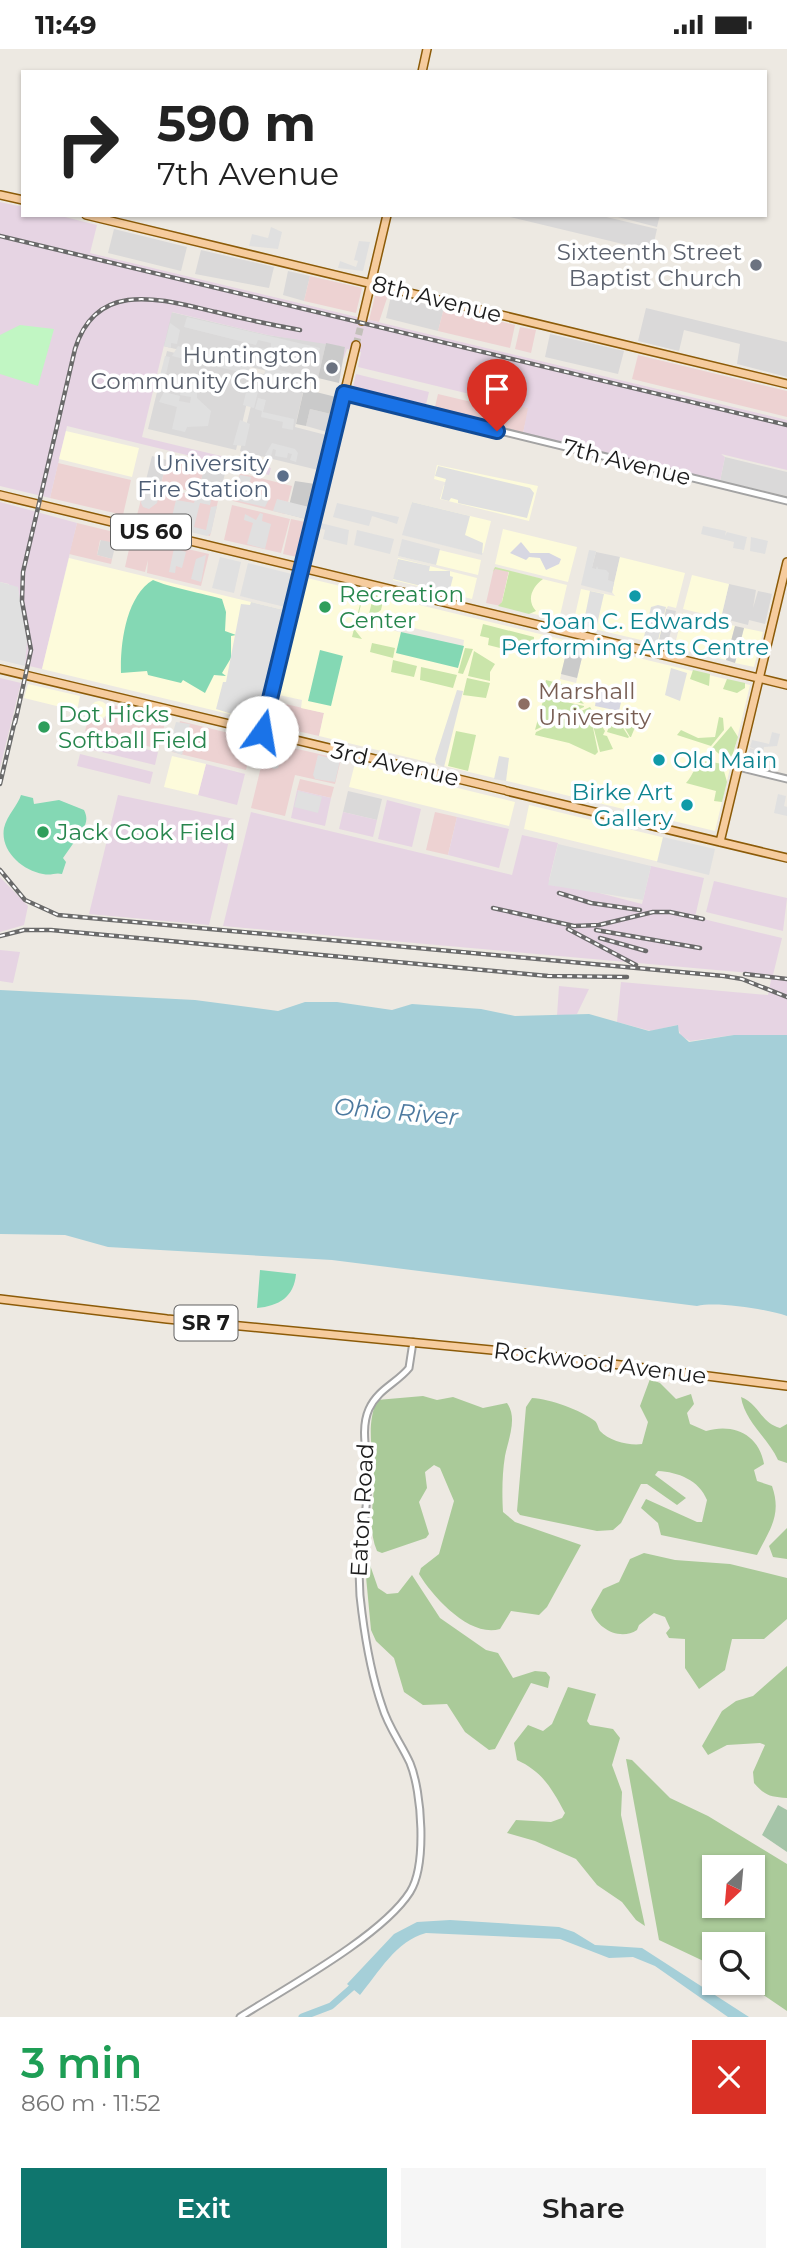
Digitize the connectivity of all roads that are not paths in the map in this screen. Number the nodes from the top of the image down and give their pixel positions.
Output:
1 (427, 49) edge
2 (422, 70) edge
3 (0, 195) edge
4 (21, 200) edge
5 (94, 217) edge
6 (387, 217) edge
7 (371, 283) junction
8 (362, 321) tunnel mouth
9 (356, 345) tunnel mouth
10 (787, 383) edge
11 (344, 393) junction
12 (0, 495) edge
13 (787, 501) edge
14 (787, 562) edge
15 (302, 568) junction
16 (784, 589) edge
17 (0, 669) edge
18 (759, 678) junction
19 (787, 685) edge
20 (262, 732) junction
21 (738, 767) junction
22 (787, 779) edge
23 (720, 842) junction
24 (787, 858) edge
25 (0, 1299) edge
26 (414, 1342) junction
27 (787, 1386) edge
28 (240, 2017) edge

1 - 2 main road
3 - 4 main road
5 - 7 main road, 8th Avenue
6 - 7 main road
7 - 8 main road
7 - 10 main road, 8th Avenue
9 - 11 main road
11 - 13 street, 7th Avenue
11 - 15 main road
12 - 15 main road, US 60
14 - 16 main road
15 - 18 main road, US 60
15 - 20 main road
16 - 18 main road
17 - 20 main road, 3rd Avenue
18 - 19 main road, US 60
18 - 21 main road
20 - 23 main road, 3rd Avenue
21 - 22 street
21 - 23 main road
23 - 24 main road, 3rd Avenue
25 - 26 main road, SR 7
26 - 27 main road, Rockwood Avenue / SR 7
26 - 28 street, Eaton Road

